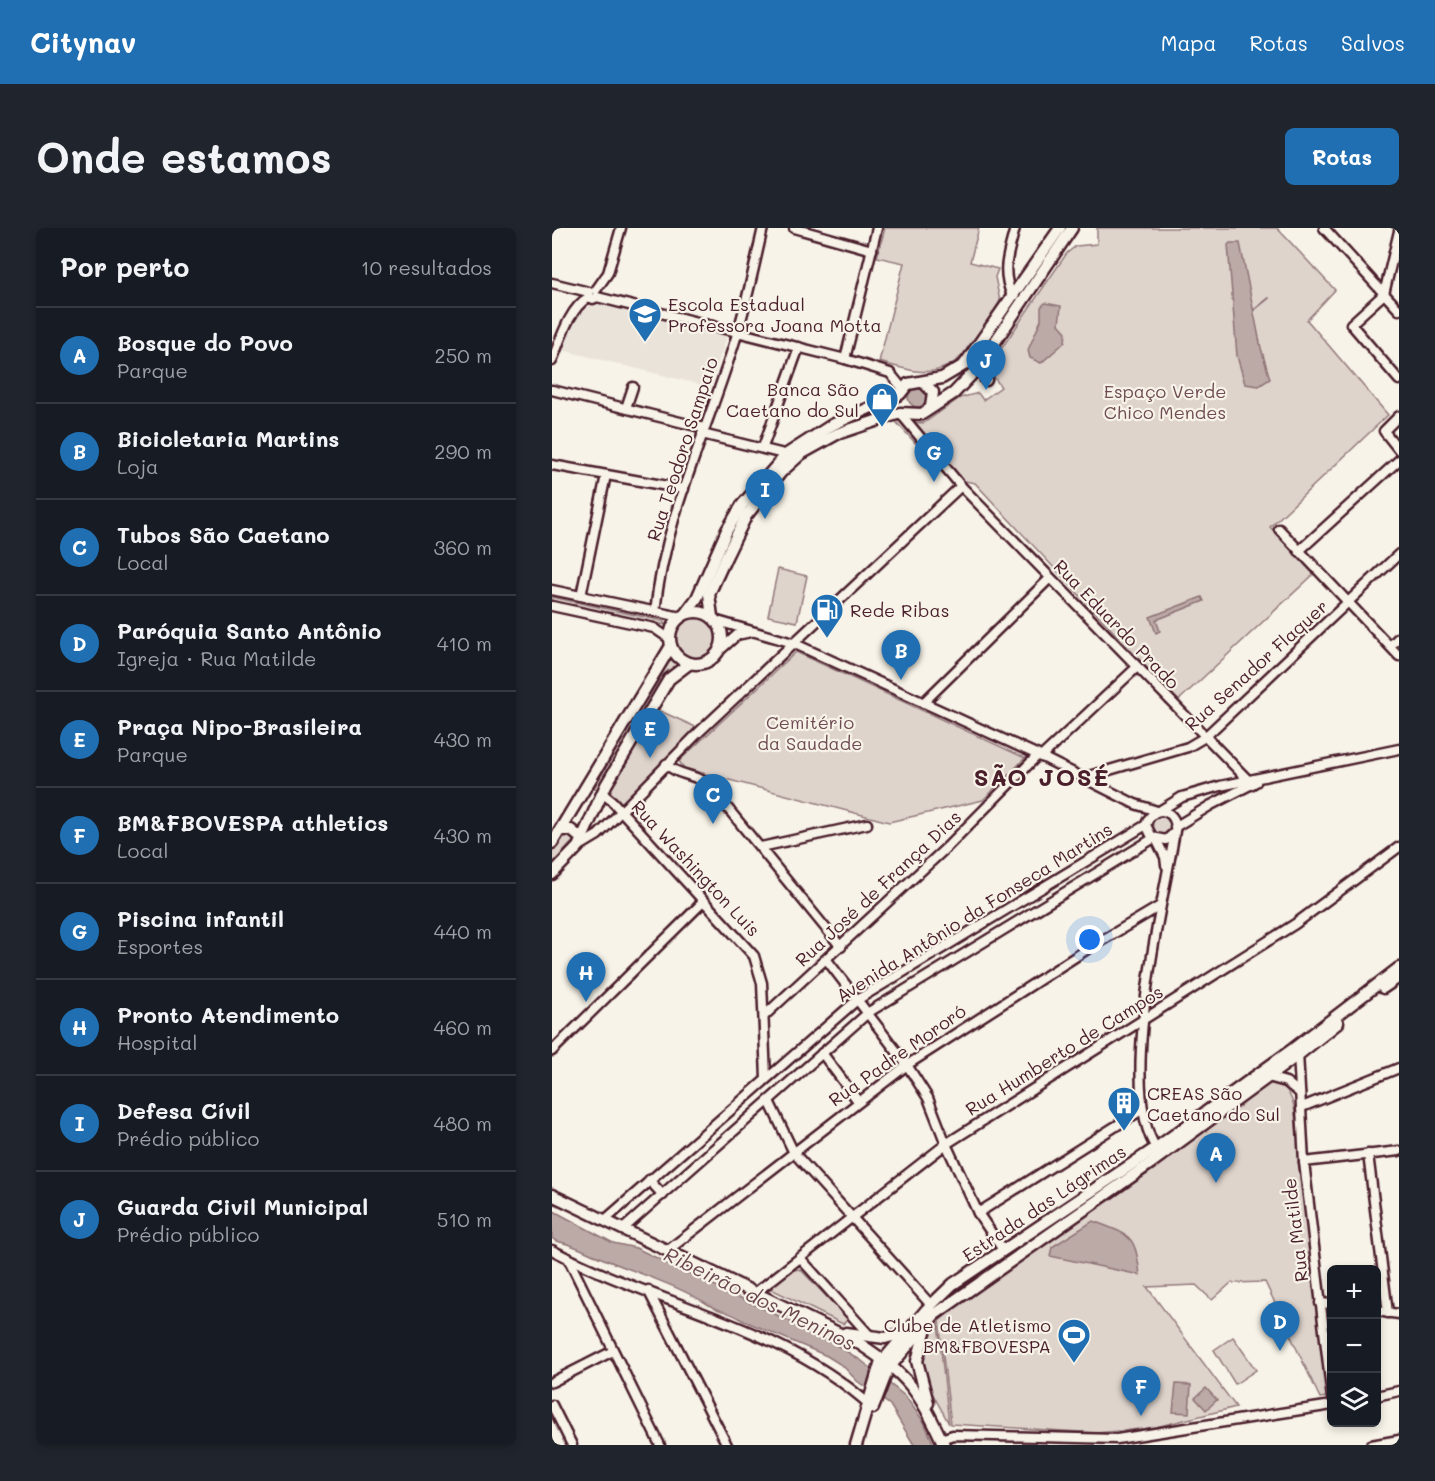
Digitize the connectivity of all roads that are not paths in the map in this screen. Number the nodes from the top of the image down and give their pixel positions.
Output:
1 (621, 228) edge
2 (763, 228) edge
3 (794, 228) edge
4 (877, 228) edge
5 (1015, 228) edge
6 (1060, 228) edge
7 (1072, 228) edge
8 (1324, 228) edge
9 (1399, 231) edge
10 (872, 250) junction
11 (552, 283) edge
12 (593, 294) junction
13 (1384, 294) junction
14 (1012, 296) junction
15 (1399, 310) edge
16 (738, 331) junction
17 (799, 347) junction
18 (991, 347) junction
19 (845, 359) junction
20 (552, 361) edge
21 (986, 380) dead end
22 (1399, 380) edge
23 (924, 382) junction
24 (633, 387) dead end
25 (552, 390) edge
26 (902, 392) junction
27 (931, 407) junction
28 (626, 408) junction
29 (905, 413) junction
30 (1399, 416) edge
31 (703, 431) junction
32 (764, 447) junction
33 (1399, 450) edge
34 (792, 456) junction
35 (1399, 460) edge
36 (552, 465) edge
37 (606, 475) junction
38 (961, 486) junction
39 (684, 489) junction
40 (1279, 529) dead end
41 (1299, 551) junction
42 (1399, 554) edge
43 (1049, 579) junction
44 (552, 590) edge
45 (580, 596) junction
46 (1350, 602) junction
47 (552, 606) edge
48 (655, 612) junction
49 (683, 616) junction
50 (713, 618) junction
51 (754, 632) junction
52 (1399, 637) edge
53 (671, 643) junction
54 (793, 643) junction
55 (1390, 646) junction
56 (718, 652) junction
57 (1399, 656) edge
58 (690, 663) junction
59 (1136, 668) junction
60 (923, 703) junction
61 (1205, 737) junction
62 (1399, 749) edge
63 (1040, 756) junction
64 (666, 764) junction
65 (1082, 778) junction
66 (1250, 781) junction
67 (1220, 786) junction
68 (602, 793) junction
69 (582, 794) junction
70 (1226, 796) junction
71 (1135, 804) junction
72 (573, 809) junction
73 (1159, 811) junction
74 (621, 812) junction
75 (590, 823) junction
76 (867, 824) dead end
77 (1147, 824) junction
78 (560, 830) junction
79 (1174, 830) junction
80 (1155, 839) junction
81 (552, 843) edge
82 (580, 843) junction
83 (761, 847) junction
84 (1399, 847) edge
85 (552, 874) edge
86 (1166, 874) junction
87 (703, 902) junction
88 (1160, 906) junction
89 (841, 946) junction
90 (827, 960) junction
91 (1399, 968) edge
92 (1399, 977) edge
93 (857, 1000) junction
94 (868, 1012) junction
95 (764, 1016) junction
96 (1143, 1020) junction
97 (552, 1034) edge
98 (563, 1039) junction
99 (552, 1051) edge
100 (1298, 1051) junction
101 (822, 1053) junction
102 (907, 1065) junction
103 (1399, 1068) edge
104 (1268, 1077) junction
105 (766, 1078) junction
106 (1300, 1093) junction
107 (769, 1101) junction
108 (858, 1101) junction
109 (1302, 1107) junction
110 (1143, 1109) junction
111 (946, 1144) junction
112 (1158, 1151) junction
113 (1399, 1151) edge
114 (794, 1152) junction
115 (1368, 1154) junction
116 (1304, 1162) junction
117 (649, 1180) junction
118 (552, 1195) edge
119 (663, 1195) junction
120 (978, 1213) junction
121 (851, 1216) junction
122 (605, 1220) junction
123 (623, 1229) junction
124 (552, 1250) edge
125 (1003, 1250) junction
126 (667, 1251) junction
127 (568, 1258) junction
128 (800, 1258) junction
129 (648, 1290) junction
130 (755, 1293) junction
131 (1320, 1302) junction
132 (1327, 1303) edge
133 (931, 1305) junction
134 (1381, 1311) edge
135 (1388, 1312) junction
136 (1399, 1314) edge
137 (928, 1321) junction
138 (835, 1331) junction
139 (907, 1332) junction
140 (871, 1337) junction
141 (613, 1351) junction
142 (887, 1362) junction
143 (1329, 1373) edge
144 (552, 1382) edge
145 (1399, 1391) edge
146 (1381, 1395) edge
147 (552, 1405) edge
148 (870, 1405) junction
149 (1327, 1406) edge
150 (932, 1417) junction
151 (1399, 1440) edge
152 (943, 1442) edge
153 (572, 1445) edge
154 (660, 1445) edge
155 (727, 1445) edge
156 (856, 1445) edge
157 (1371, 1445) edge

1 - 12 street
2 - 16 street, Rua Teodoro Sampaio
3 - 10 street
4 - 10 street
5 - 14 street
6 - 14 main road
7 - 18 main road
8 - 13 street
9 - 13 street
10 - 19 street
11 - 12 street
12 - 16 street
12 - 20 street
13 - 15 street
13 - 22 street
14 - 23 main road
16 - 17 street
16 - 31 street, Rua Teodoro Sampaio
17 - 19 street
17 - 32 street
18 - 21 main road
18 - 27 main road
19 - 26 street
23 - 26 main road
23 - 27 main road
24 - 28 street
25 - 28 street
26 - 29 main road
26 - 34 main road
27 - 29 main road
28 - 31 street
29 - 34 main road
29 - 38 street, Rua Eduardo Prado
30 - 33 street
31 - 32 street
31 - 39 street, Rua Teodoro Sampaio
32 - 34 street
34 - 49 main road
34 - 50 main road
35 - 41 street
36 - 37 street
37 - 39 street
37 - 45 street
38 - 43 street, Rua Eduardo Prado
38 - 54 street
39 - 48 street, Rua Teodoro Sampaio
40 - 41 street
41 - 46 street
42 - 46 street, Rua Senador Flaquer
43 - 59 street, Rua Eduardo Prado
43 - 60 street
44 - 45 street
45 - 48 street
46 - 55 street
46 - 61 street, Rua Senador Flaquer
47 - 53 street
48 - 49 street
49 - 50 main road
49 - 53 main road
50 - 51 street
50 - 56 main road
51 - 54 street
51 - 56 street
52 - 55 street
53 - 58 main road
53 - 69 main road
54 - 60 street
54 - 64 street
55 - 57 street
56 - 58 main road
58 - 68 main road
59 - 61 street, Rua Eduardo Prado
59 - 63 street, Rua José de França Dias
60 - 63 street
61 - 65 street, Rua Senador Flaquer
61 - 66 street, Rua Eduardo Prado
62 - 66 street
63 - 65 street
63 - 89 street, Rua José de França Dias
64 - 74 street
64 - 83 street
65 - 71 street
66 - 67 street
66 - 70 street
67 - 70 street
67 - 73 street
68 - 69 main road
68 - 74 street, Rua Washington Luis
68 - 75 main road
69 - 72 main road
70 - 79 street
71 - 73 street
71 - 77 street
72 - 75 main road
72 - 78 main road
73 - 77 street
73 - 79 street
74 - 82 street
74 - 87 street, Rua Washington Luis
75 - 82 main road
76 - 83 street
77 - 80 street
77 - 93 street, Avenida Antônio da Fonseca Martins
78 - 81 main road
78 - 82 main road
79 - 80 street
79 - 86 street
80 - 86 street
80 - 94 street, Avenida Antônio da Fonseca Martins
82 - 85 main road
83 - 89 street
84 - 96 street, Rua Humberto de Campos
86 - 88 street
87 - 95 street, Rua Washington Luis
87 - 98 street
88 - 96 street
88 - 102 street, Rua Padre Mororó
89 - 90 street, Rua José de França Dias
90 - 93 street
90 - 95 street, Rua José de França Dias
91 - 100 main road, Estrada das Lágrimas
92 - 100 main road, Estrada das Lágrimas
93 - 94 street
93 - 105 street, Avenida Antônio da Fonseca Martins
94 - 101 street, Avenida Antônio da Fonseca Martins
94 - 102 street
95 - 105 street, Rua Washington Luis
96 - 110 street
96 - 111 street, Rua Humberto de Campos
97 - 98 street
98 - 99 street
100 - 104 main road, Estrada das Lágrimas
100 - 106 street, Rua Matilde
100 - 112 main road, Estrada das Lágrimas
101 - 107 street, Avenida Antônio da Fonseca Martins
101 - 108 street
102 - 108 street, Rua Padre Mororó
102 - 111 street
103 - 109 street
104 - 106 street
104 - 112 main road, Estrada das Lágrimas
105 - 117 street, Avenida Antônio da Fonseca Martins
106 - 109 street, Rua Matilde
107 - 114 street
107 - 119 street, Avenida Antônio da Fonseca Martins
108 - 114 street, Rua Padre Mororó
109 - 116 street, Rua Matilde
110 - 112 street
110 - 120 street
111 - 120 street
111 - 121 street, Rua Humberto de Campos
112 - 125 main road, Estrada das Lágrimas
112 - 137 main road, Estrada das Lágrimas
113 - 115 street
114 - 121 street
114 - 126 street, Rua Padre Mororó
115 - 116 street
115 - 135 street
116 - 131 street, Rua Matilde
117 - 119 street
117 - 122 street, Avenida Antônio da Fonseca Martins
118 - 122 main road
119 - 123 street, Avenida Antônio da Fonseca Martins
120 - 125 street
121 - 128 street, Rua Humberto de Campos
121 - 133 street
122 - 123 main road
123 - 126 main road
124 - 127 street
125 - 133 main road, Estrada das Lágrimas
126 - 130 main road
127 - 129 street
127 - 141 street
128 - 130 street, Rua Humberto de Campos
128 - 140 street
129 - 148 street
129 - 155 street
130 - 138 main road
131 - 132 street
131 - 143 street, Rua Matilde
133 - 139 main road, Estrada das Lágrimas
134 - 135 street
135 - 136 street
137 - 142 main road, Estrada das Lágrimas
137 - 150 main road
138 - 140 main road
138 - 142 main road
139 - 140 main road
139 - 142 main road, Estrada das Lágrimas
141 - 144 street
141 - 154 street
142 - 148 main road, Estrada das Lágrimas
142 - 150 main road
145 - 146 street
147 - 153 street
148 - 156 main road, Estrada das Lágrimas
149 - 152 street
150 - 152 main road
151 - 157 street

